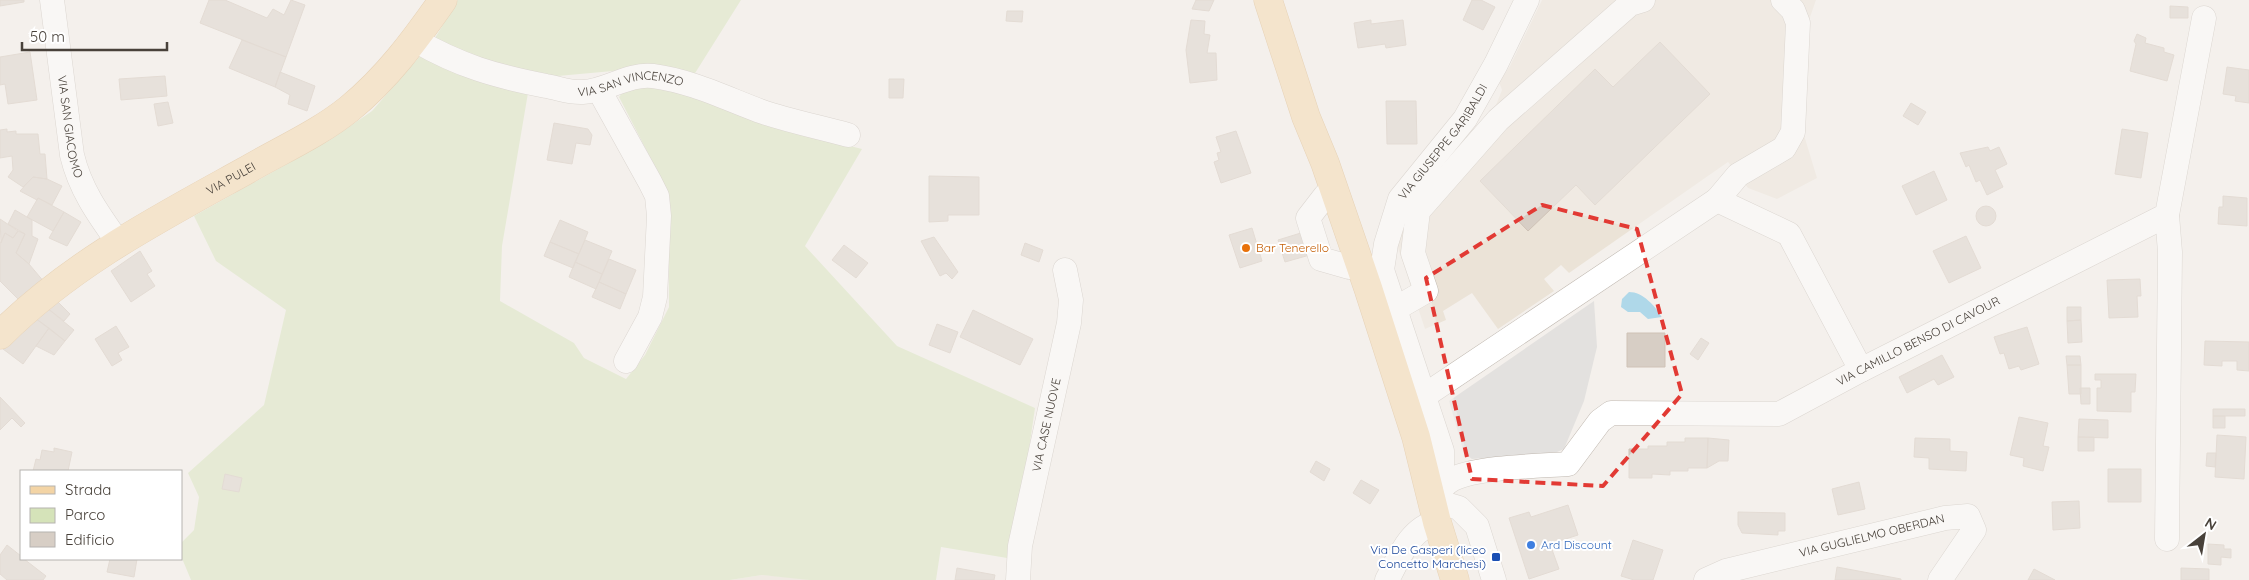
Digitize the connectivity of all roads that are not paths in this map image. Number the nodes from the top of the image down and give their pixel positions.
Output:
1 (52, 0) edge
2 (443, 0) edge
3 (1268, 0) edge
4 (1527, 0) edge
5 (1643, 0) edge
6 (1783, 0) edge
7 (2204, 18) dead end
8 (415, 40) junction
9 (599, 90) junction
10 (1306, 117) junction
11 (848, 135) dead end
12 (1717, 200) junction
13 (2167, 215) junction
14 (118, 242) junction
15 (1065, 270) dead end
16 (1375, 279) junction
17 (1395, 309) junction
18 (0, 335) edge
19 (626, 361) dead end
20 (1861, 370) junction
21 (1424, 396) junction
22 (1442, 451) junction
23 (1481, 472) junction
24 (1434, 500) junction
25 (2167, 539) dead end
26 (1410, 540) junction
27 (1018, 580) edge
28 (1387, 580) edge
29 (1455, 580) edge
30 (1494, 580) edge
31 (1706, 580) edge
32 (1940, 580) edge

1 - 14 street, VIA SAN GIACOMO
2 - 8 main road, VIA PULEI
3 - 10 main road
4 - 16 street, VIA GIUSEPPE GARIBALDI
5 - 17 street
6 - 12 street
7 - 13 street
8 - 9 street, VIA SAN VINCENZO
8 - 14 main road, VIA PULEI
9 - 11 street, VIA SAN VINCENZO
9 - 19 street
10 - 16 main road
10 - 24 main road
12 - 20 street
12 - 21 street
13 - 20 street, VIA CAMILLO BENSO DI CAVOUR
13 - 25 street
14 - 18 main road, VIA PULEI
15 - 27 street, VIA CASE NUOVE
16 - 17 street
16 - 24 main road
17 - 21 street
20 - 23 street, VIA CAMILLO BENSO DI CAVOUR
21 - 22 street
22 - 23 street
22 - 24 street
23 - 24 street
24 - 26 street
24 - 26 street
24 - 29 main road
24 - 30 street
26 - 28 street
31 - 32 street, VIA GUGLIELMO OBERDAN

